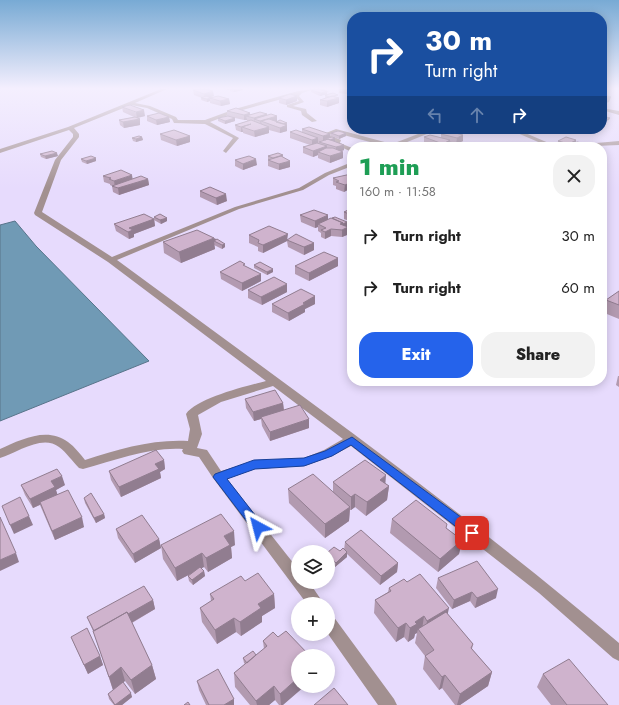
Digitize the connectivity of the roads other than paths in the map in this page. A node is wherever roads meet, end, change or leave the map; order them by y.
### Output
1 (85, 122) edge
2 (176, 122) edge
3 (206, 122) joint
4 (70, 128) junction
5 (347, 134) edge
6 (347, 134) edge
7 (423, 134) edge
8 (523, 134) edge
9 (377, 142) edge
10 (402, 142) edge
11 (543, 142) edge
12 (619, 143) edge
13 (607, 144) edge
14 (347, 148) edge
15 (226, 151) dead end
16 (0, 152) edge
17 (347, 166) edge
18 (111, 260) junction
19 (274, 382) junction
20 (352, 440) junction
21 (193, 445) junction
22 (0, 454) edge
23 (219, 477) junction
24 (291, 571) edge
25 (335, 631) edge
26 (619, 653) edge
27 (388, 705) edge

1 - 4 street
2 - 3 street
3 - 15 street
4 - 16 street
4 - 18 street
5 - 14 street
6 - 9 street
7 - 10 street
8 - 11 street
12 - 13 street
17 - 18 street
18 - 19 street
19 - 20 street
19 - 21 street
20 - 23 street
20 - 26 street
21 - 22 street
21 - 23 street
23 - 24 street
25 - 27 street

